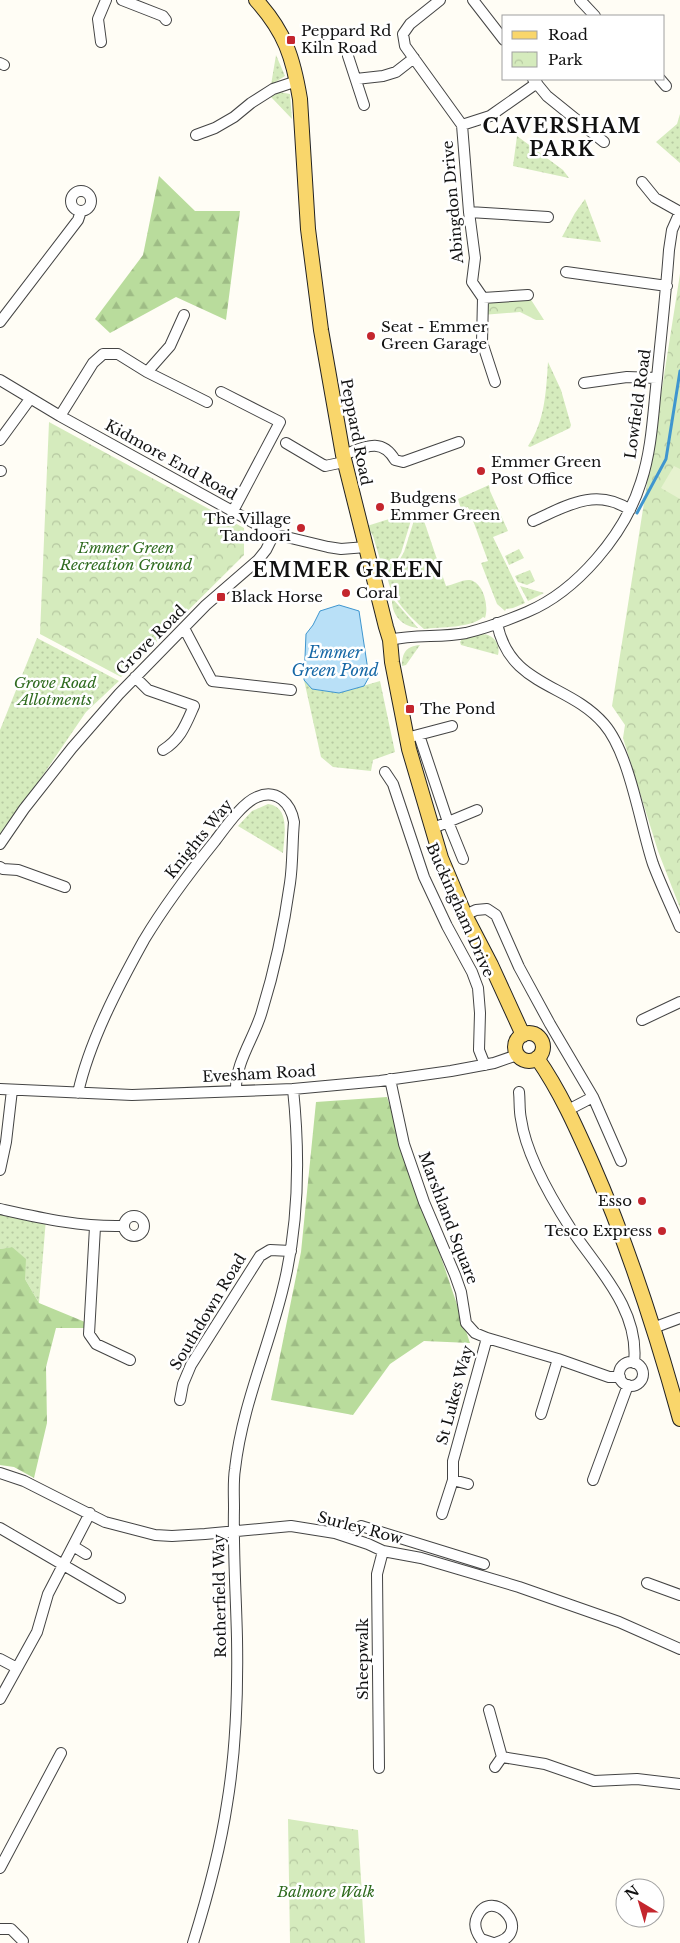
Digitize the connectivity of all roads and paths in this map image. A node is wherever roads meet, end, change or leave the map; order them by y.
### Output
1 (106, 0) edge
2 (122, 0) edge
3 (256, 0) edge
4 (440, 0) edge
5 (473, 0) edge
6 (580, 0) edge
7 (594, 15) edge
8 (166, 20) dead end
9 (502, 37) edge
10 (101, 42) dead end
11 (348, 56) dead end
12 (414, 58) junction
13 (356, 79) junction
14 (297, 80) junction
15 (535, 81) edge
16 (364, 105) dead end
17 (462, 126) junction
18 (196, 135) dead end
19 (604, 142) dead end
20 (642, 182) dead end
21 (81, 211) dead end
22 (469, 212) junction
23 (680, 212) edge
24 (548, 217) dead end
25 (566, 272) dead end
26 (667, 286) junction
27 (528, 295) dead end
28 (483, 298) junction
29 (184, 315) dead end
30 (0, 322) edge
31 (148, 372) junction
32 (657, 378) junction
33 (0, 380) edge
34 (495, 382) dead end
35 (592, 385) dead end
36 (220, 392) dead end
37 (30, 399) junction
38 (207, 402) dead end
39 (60, 416) junction
40 (0, 440) edge
41 (459, 442) dead end
42 (286, 443) dead end
43 (344, 459) junction
44 (630, 510) junction
45 (233, 511) junction
46 (533, 521) dead end
47 (274, 534) junction
48 (366, 547) junction
49 (498, 623) junction
50 (184, 628) junction
51 (390, 640) junction
52 (136, 677) junction
53 (291, 690) dead end
54 (452, 726) dead end
55 (412, 736) junction
56 (163, 750) dead end
57 (385, 772) dead end
58 (477, 810) dead end
59 (448, 822) junction
60 (431, 829) junction
61 (0, 844) edge
62 (463, 858) dead end
63 (0, 867) edge
64 (65, 887) dead end
65 (465, 915) junction
66 (680, 927) edge
67 (680, 1002) edge
68 (642, 1020) dead end
69 (524, 1034) junction
70 (517, 1055) junction
71 (538, 1058) junction
72 (485, 1065) junction
73 (390, 1079) junction
74 (0, 1089) edge
75 (293, 1089) junction
76 (12, 1090) junction
77 (236, 1091) junction
78 (519, 1092) dead end
79 (78, 1093) junction
80 (594, 1097) junction
81 (568, 1110) junction
82 (621, 1161) dead end
83 (0, 1170) edge
84 (0, 1208) edge
85 (122, 1226) dead end
86 (95, 1227) junction
87 (291, 1251) junction
88 (680, 1318) edge
89 (653, 1328) junction
90 (487, 1338) junction
91 (558, 1359) junction
92 (130, 1360) dead end
93 (634, 1363) junction
94 (620, 1377) junction
95 (628, 1385) junction
96 (180, 1400) dead end
97 (541, 1414) dead end
98 (680, 1418) edge
99 (0, 1473) edge
100 (453, 1480) junction
101 (593, 1480) dead end
102 (468, 1484) dead end
103 (90, 1514) junction
104 (442, 1514) dead end
105 (361, 1526) dead end
106 (0, 1528) edge
107 (233, 1532) junction
108 (394, 1536) junction
109 (73, 1546) junction
110 (387, 1552) junction
111 (86, 1554) dead end
112 (63, 1564) junction
113 (484, 1564) dead end
114 (647, 1583) dead end
115 (680, 1595) edge
116 (120, 1598) dead end
117 (680, 1649) edge
118 (0, 1659) edge
119 (17, 1668) junction
120 (0, 1700) edge
121 (489, 1710) dead end
122 (61, 1753) dead end
123 (502, 1757) junction
124 (495, 1767) dead end
125 (379, 1768) dead end
126 (680, 1784) edge
127 (0, 1868) edge
128 (0, 1929) edge
129 (511, 1940) edge
130 (23, 1941) dead end
131 (193, 1943) edge
132 (494, 1943) edge

1 - 10 street
2 - 8 street
3 - 14 main road, Peppard Road
4 - 12 street, Abingdon Drive
5 - 9 street
6 - 7 street
11 - 13 street
12 - 13 street
12 - 17 street, Abingdon Drive
13 - 16 street
14 - 18 street
14 - 43 main road, Peppard Road
15 - 17 street
15 - 19 street
17 - 22 street, Abingdon Drive
20 - 23 street
21 - 30 street
22 - 24 street
22 - 28 street, Abingdon Drive
23 - 26 street, Lowfield Road
25 - 26 street
26 - 32 street, Lowfield Road
27 - 28 street
28 - 34 street
29 - 31 street
31 - 38 street
31 - 39 street
32 - 35 street
32 - 44 street, Lowfield Road
33 - 37 street, Kidmore End Road
36 - 45 street
37 - 39 street, Kidmore End Road
37 - 40 street
39 - 45 street, Kidmore End Road
41 - 43 street
42 - 43 street
43 - 48 main road, Peppard Road
44 - 46 street
44 - 49 street, Lowfield Road
45 - 47 street, Kidmore End Road
47 - 48 street, Kidmore End Road
47 - 50 street, Grove Road
48 - 51 main road, Peppard Road
49 - 51 street
49 - 66 street
50 - 52 street, Grove Road
50 - 53 street
51 - 55 main road, Buckingham Drive
52 - 56 street
52 - 61 street, Grove Road
54 - 55 street
55 - 59 street
55 - 60 main road, Buckingham Drive
57 - 72 street, Buckingham Drive
58 - 59 street
59 - 60 street
59 - 62 street
60 - 65 main road, Buckingham Drive
63 - 64 street
65 - 69 main road, Buckingham Drive
65 - 80 street, Buckingham Drive
67 - 68 street
69 - 70 main road
69 - 71 main road
70 - 71 main road
70 - 72 street, Evesham Road
71 - 81 main road
72 - 73 street, Evesham Road
73 - 75 street, Evesham Road
73 - 90 street, Marshland Square
74 - 76 street, Evesham Road
75 - 77 street, Evesham Road
75 - 87 street
76 - 79 street, Evesham Road
76 - 83 street
77 - 79 street, Evesham Road
77 - 79 street, Knights Way
78 - 93 street
80 - 81 street
80 - 82 street, Buckingham Drive
81 - 89 main road
84 - 86 street
85 - 86 street
86 - 92 street
87 - 96 street, Southdown Road
87 - 107 street, Rotherfield Way
88 - 89 street
89 - 98 main road
90 - 91 street, Marshland Square
90 - 100 street, St Lukes Way
91 - 94 street, Marshland Square
91 - 97 street
93 - 94 street
93 - 95 street
94 - 95 street
95 - 101 street
99 - 103 street, Surley Row
100 - 102 street
100 - 104 street, St Lukes Way
103 - 107 street, Surley Row
103 - 109 street
105 - 108 street
106 - 112 street
107 - 110 street, Surley Row
107 - 131 street, Rotherfield Way
108 - 110 street, Sheepwalk
108 - 113 street
109 - 111 street
109 - 112 street
110 - 117 street, Surley Row
110 - 125 street, Sheepwalk
112 - 116 street
112 - 119 street
114 - 115 street
118 - 119 street
119 - 120 street
121 - 123 street
122 - 127 street
123 - 124 street
123 - 126 street
128 - 130 street
129 - 132 street
129 - 132 street

